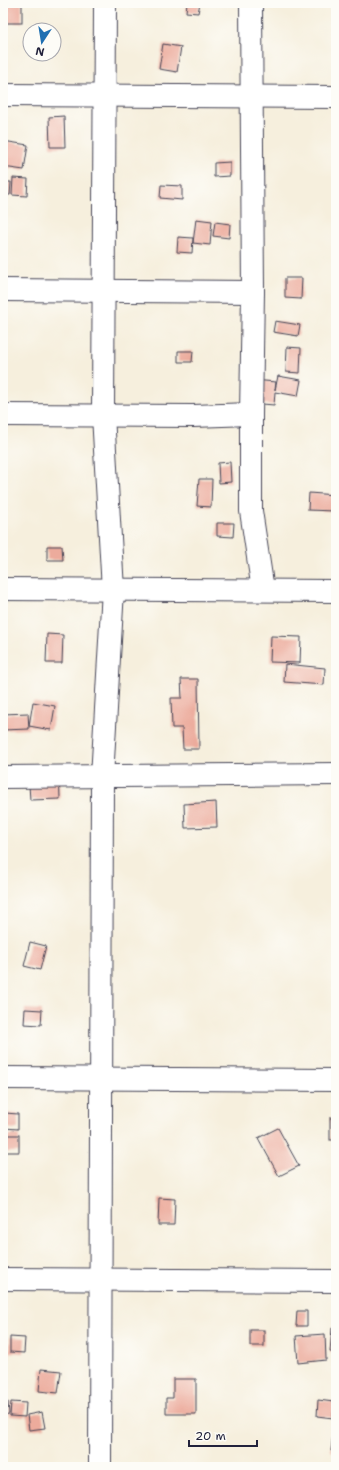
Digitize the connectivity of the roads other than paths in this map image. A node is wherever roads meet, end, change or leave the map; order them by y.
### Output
1 (105, 3) edge
2 (251, 3) edge
3 (3, 95) edge
4 (104, 96) junction
5 (336, 96) edge
6 (252, 97) junction
7 (3, 290) edge
8 (104, 291) junction
9 (253, 292) junction
10 (251, 414) junction
11 (3, 415) edge
12 (103, 415) junction
13 (3, 589) edge
14 (113, 590) junction
15 (263, 590) junction
16 (336, 590) edge
17 (336, 774) edge
18 (3, 777) edge
19 (102, 777) junction
20 (3, 1078) edge
21 (101, 1078) junction
22 (336, 1080) edge
23 (3, 1279) edge
24 (100, 1280) junction
25 (336, 1281) edge
26 (100, 1467) edge

1 - 4 street
2 - 6 street
3 - 4 street
4 - 6 street
4 - 8 street
5 - 6 street
6 - 9 street
7 - 8 street
8 - 9 street
8 - 12 street
9 - 10 street
10 - 12 street
10 - 15 street
11 - 12 street
12 - 14 street
13 - 14 street
14 - 15 street
14 - 19 street
15 - 16 street
17 - 19 street
18 - 19 street
19 - 21 street
20 - 21 street
21 - 22 street
21 - 24 street
23 - 24 street
24 - 25 street
24 - 26 street

